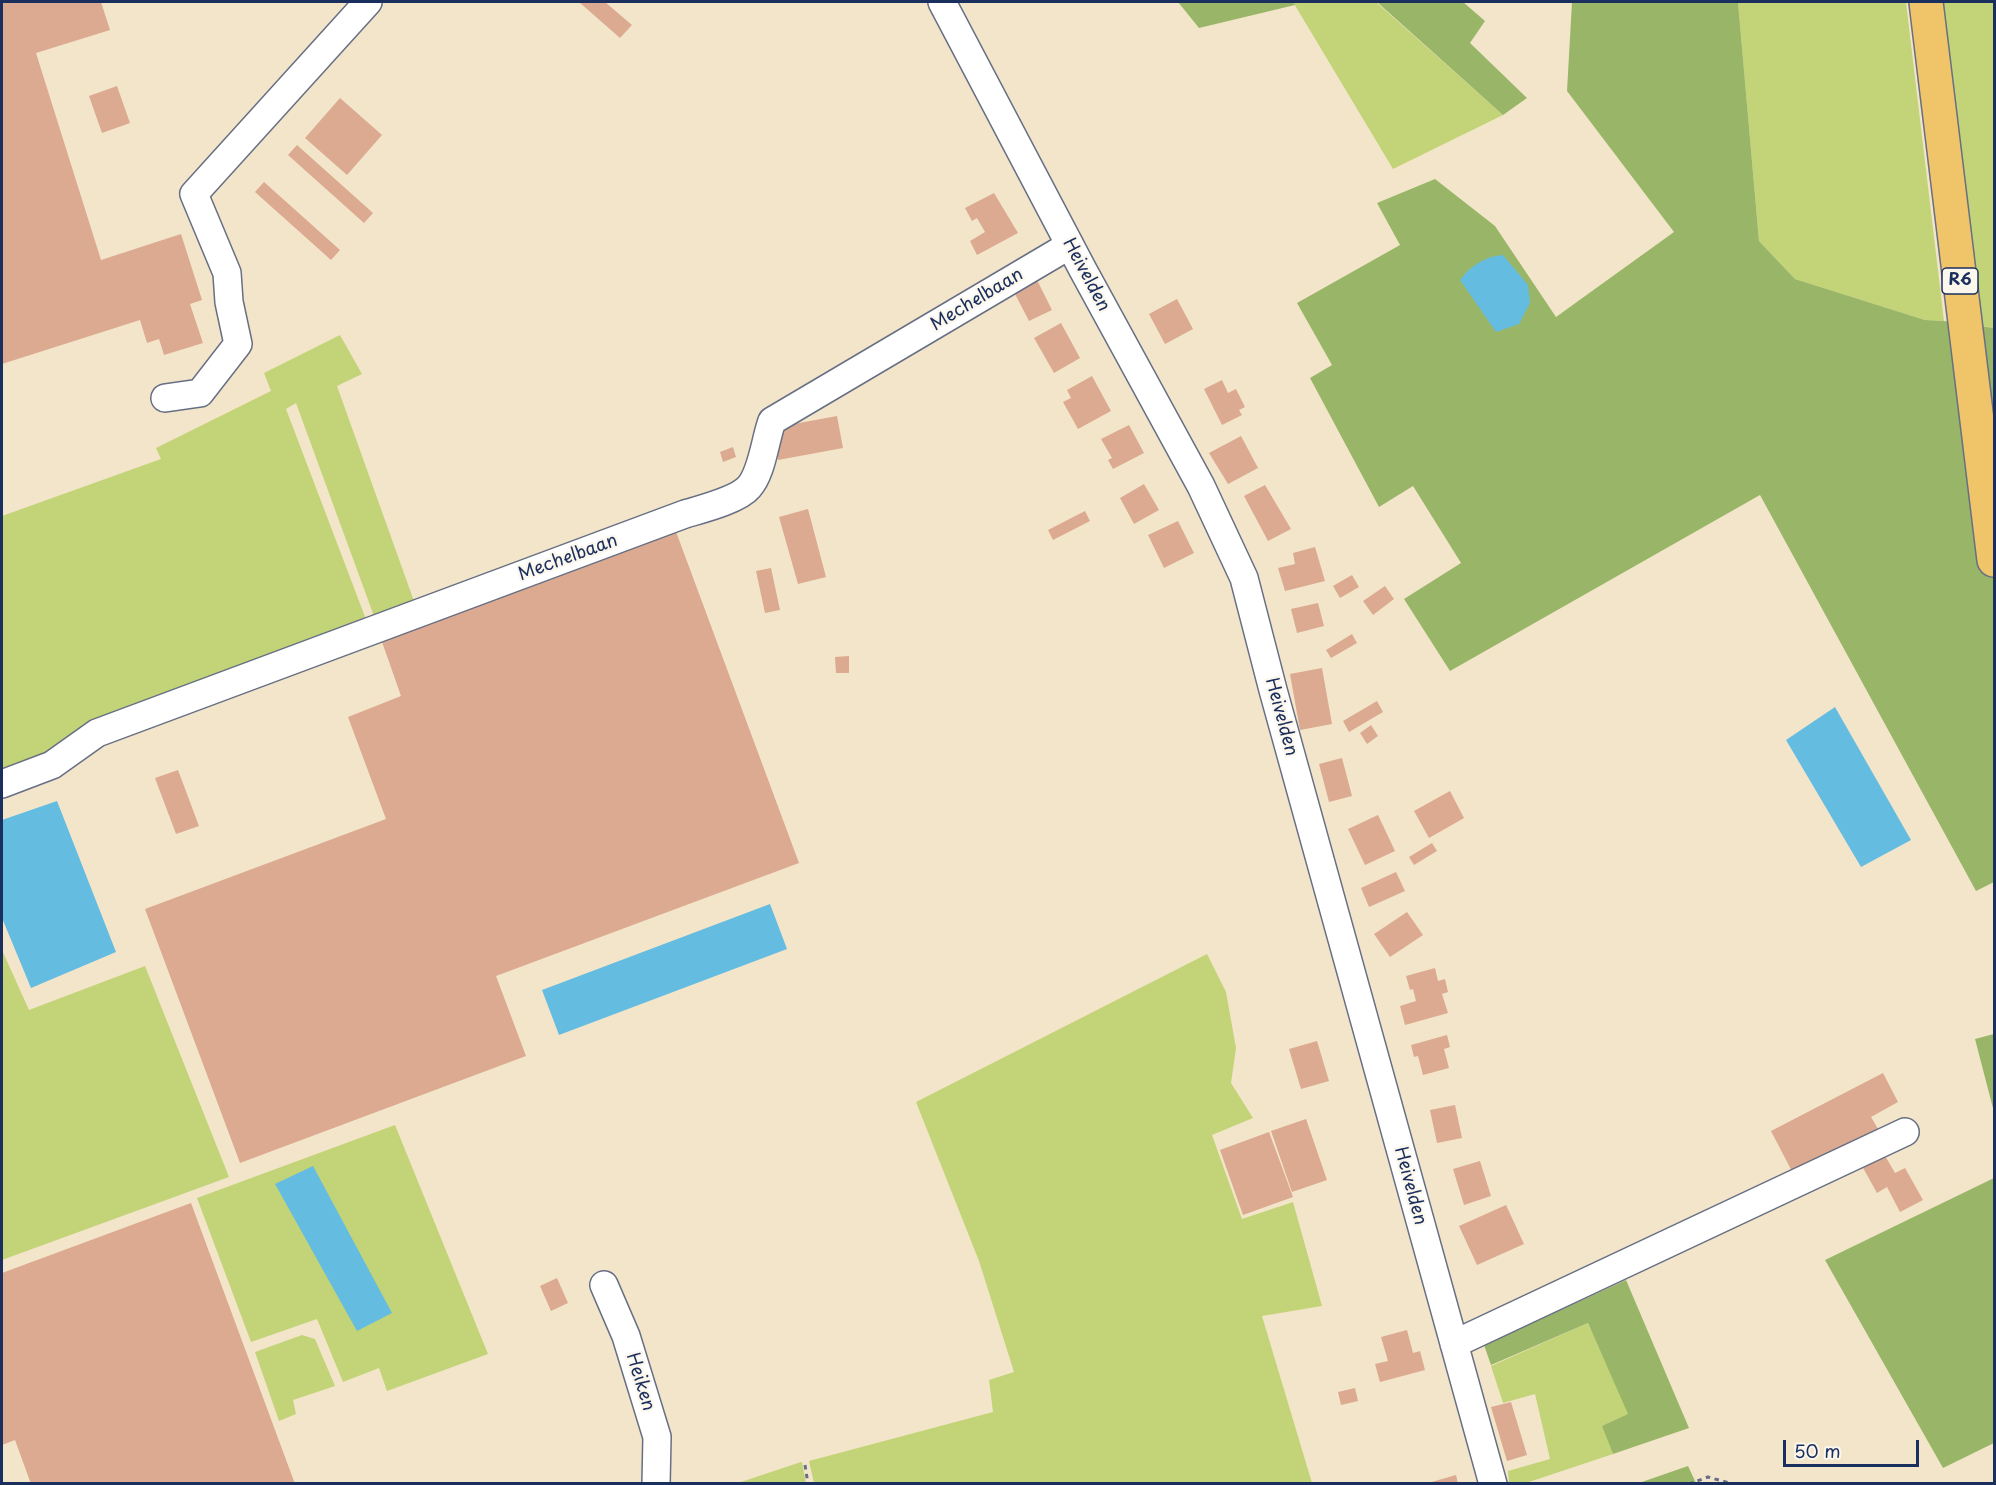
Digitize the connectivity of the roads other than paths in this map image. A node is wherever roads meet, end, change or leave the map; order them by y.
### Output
1 (368, 2) edge
2 (942, 2) edge
3 (1926, 2) edge
4 (1070, 245) junction
5 (165, 398) dead end
6 (1995, 560) edge
7 (2, 784) edge
8 (1905, 1132) dead end
9 (604, 1285) dead end
10 (1454, 1344) junction
11 (656, 1484) edge
12 (1493, 1484) edge

1 - 5 street
2 - 4 street, Heivelden
3 - 6 main road, R6
4 - 7 street, Mechelbaan
4 - 10 street, Heivelden
8 - 10 street
9 - 11 street, Heiken
10 - 12 street, Heivelden

